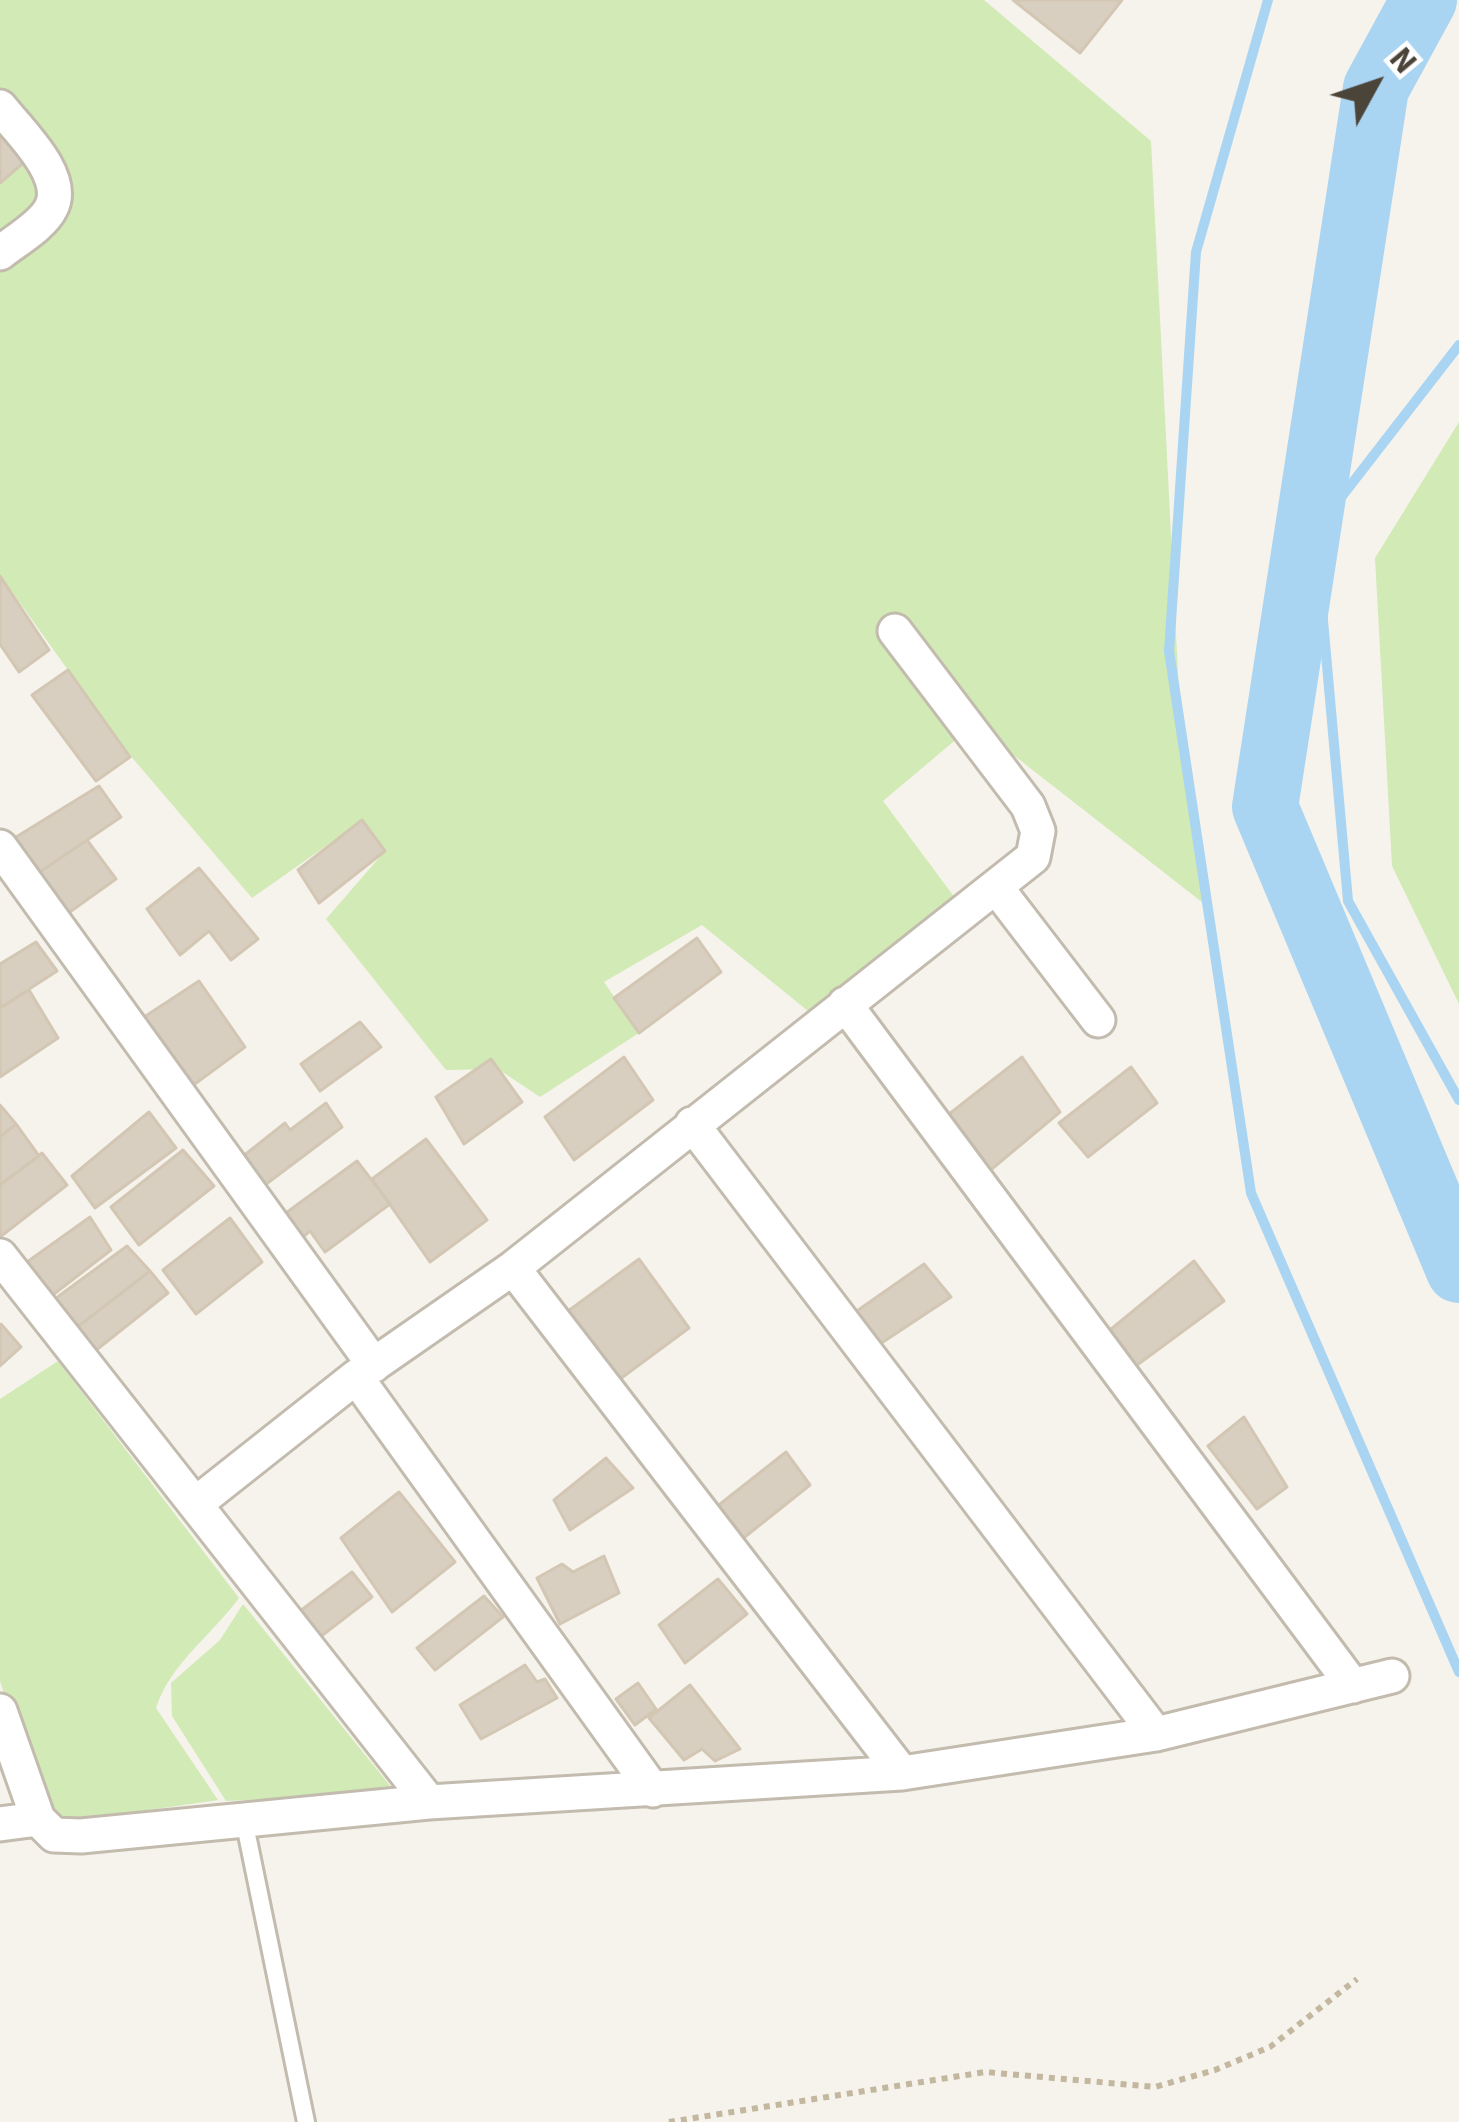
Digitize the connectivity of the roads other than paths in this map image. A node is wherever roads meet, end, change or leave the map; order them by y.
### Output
1 (0, 107) edge
2 (0, 253) edge
3 (896, 631) dead end
4 (6, 866) edge
5 (996, 887) junction
6 (844, 1004) junction
7 (1098, 1020) dead end
8 (692, 1124) junction
9 (0, 1256) edge
10 (513, 1268) junction
11 (365, 1371) junction
12 (198, 1502) junction
13 (1392, 1676) dead end
14 (1353, 1686) junction
15 (0, 1712) edge
16 (1156, 1734) junction
17 (902, 1773) junction
18 (653, 1790) junction
19 (429, 1802) junction
20 (38, 1819) junction
21 (244, 1820) junction
22 (0, 1824) edge
23 (306, 2122) edge

1 - 2 street
3 - 5 street
4 - 11 street
5 - 6 street
5 - 7 street
6 - 8 street
6 - 14 street
8 - 10 street
8 - 16 street
9 - 12 street
10 - 11 street
10 - 17 street
11 - 12 street
11 - 18 street
12 - 19 street
13 - 14 street
14 - 16 street
15 - 20 street
16 - 17 street
17 - 18 street
18 - 19 street
19 - 21 street
20 - 21 street
20 - 22 street
21 - 23 lane

